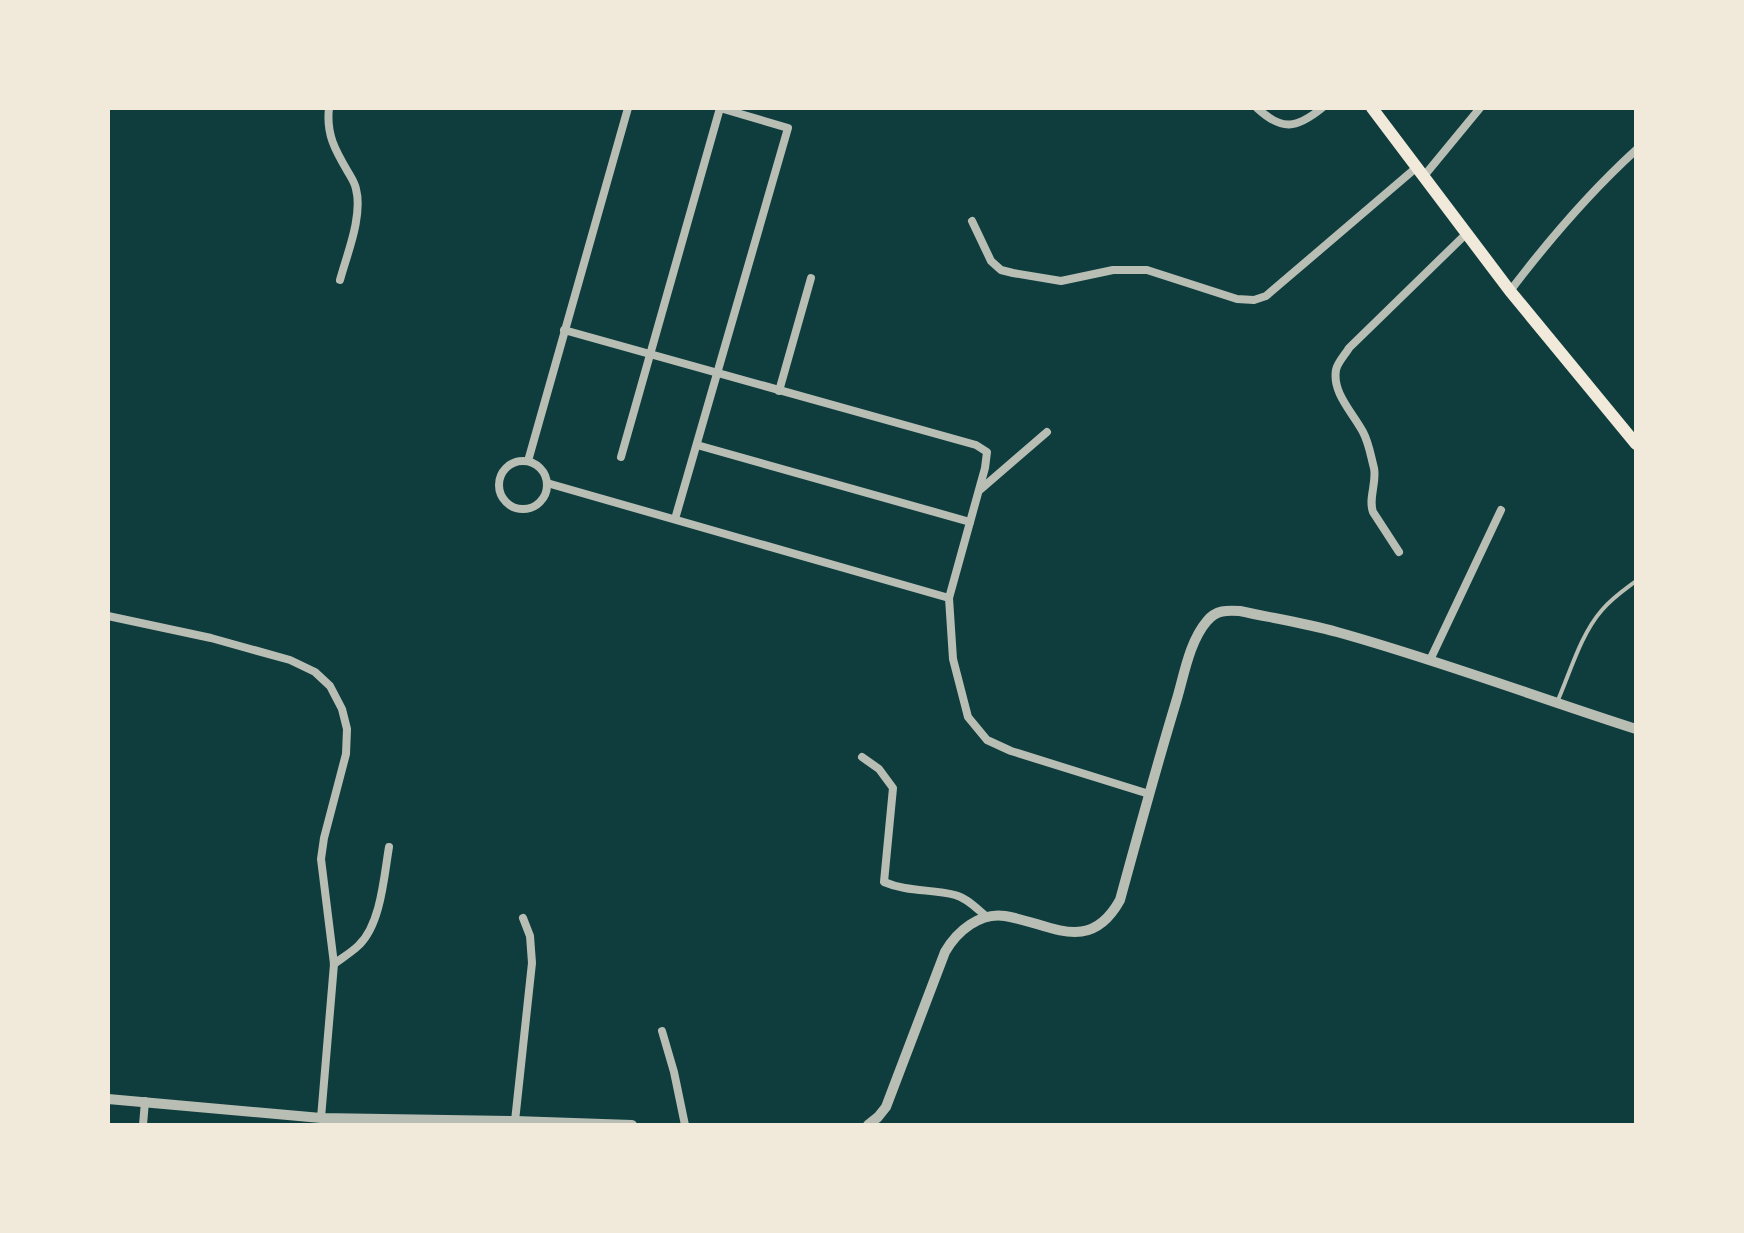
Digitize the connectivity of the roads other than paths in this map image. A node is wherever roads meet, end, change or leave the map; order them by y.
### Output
1 (329, 108) edge
2 (628, 108) edge
3 (720, 108) edge
4 (1257, 108) edge
5 (1322, 108) edge
6 (1372, 108) edge
7 (1480, 108) edge
8 (1636, 150) edge
9 (1420, 171) junction
10 (972, 221) dead end
11 (1467, 233) junction
12 (811, 278) dead end
13 (340, 280) dead end
14 (1510, 291) junction
15 (564, 330) junction
16 (650, 354) junction
17 (718, 373) junction
18 (779, 391) junction
19 (1047, 432) dead end
20 (1636, 444) edge
21 (697, 445) junction
22 (621, 457) dead end
23 (528, 461) junction
24 (547, 483) junction
25 (979, 490) junction
26 (1501, 510) dead end
27 (675, 519) junction
28 (970, 522) junction
29 (1399, 552) dead end
30 (1636, 581) edge
31 (949, 598) junction
32 (108, 616) edge
33 (1430, 660) junction
34 (1556, 704) junction
35 (1636, 729) edge
36 (862, 757) dead end
37 (1149, 794) junction
38 (389, 847) dead end
39 (987, 917) junction
40 (523, 918) dead end
41 (334, 964) junction
42 (662, 1031) dead end
43 (108, 1099) edge
44 (145, 1101) junction
45 (321, 1118) junction
46 (515, 1121) junction
47 (143, 1125) edge
48 (632, 1125) edge
49 (685, 1125) edge
50 (868, 1125) edge

1 - 13 street
2 - 15 street
3 - 16 street
3 - 17 street
4 - 5 street
6 - 9 main road
7 - 9 street
8 - 14 street
9 - 10 street
9 - 11 main road
11 - 14 main road
11 - 29 street
12 - 18 street
14 - 20 main road
15 - 16 street
15 - 23 street
16 - 17 street
16 - 22 street
17 - 18 street
17 - 21 street
18 - 25 street
19 - 25 street
21 - 27 street
21 - 28 street
23 - 24 street
23 - 24 street
24 - 27 street
25 - 28 street
26 - 33 street
27 - 31 street
28 - 31 street
30 - 34 lane
31 - 37 street
32 - 41 street
33 - 34 street
33 - 37 street
34 - 35 street
36 - 39 street
37 - 39 street
38 - 41 street
39 - 50 street
40 - 46 street
41 - 45 street
42 - 49 street
43 - 44 street
44 - 45 street
44 - 47 street
45 - 46 street
46 - 48 street

